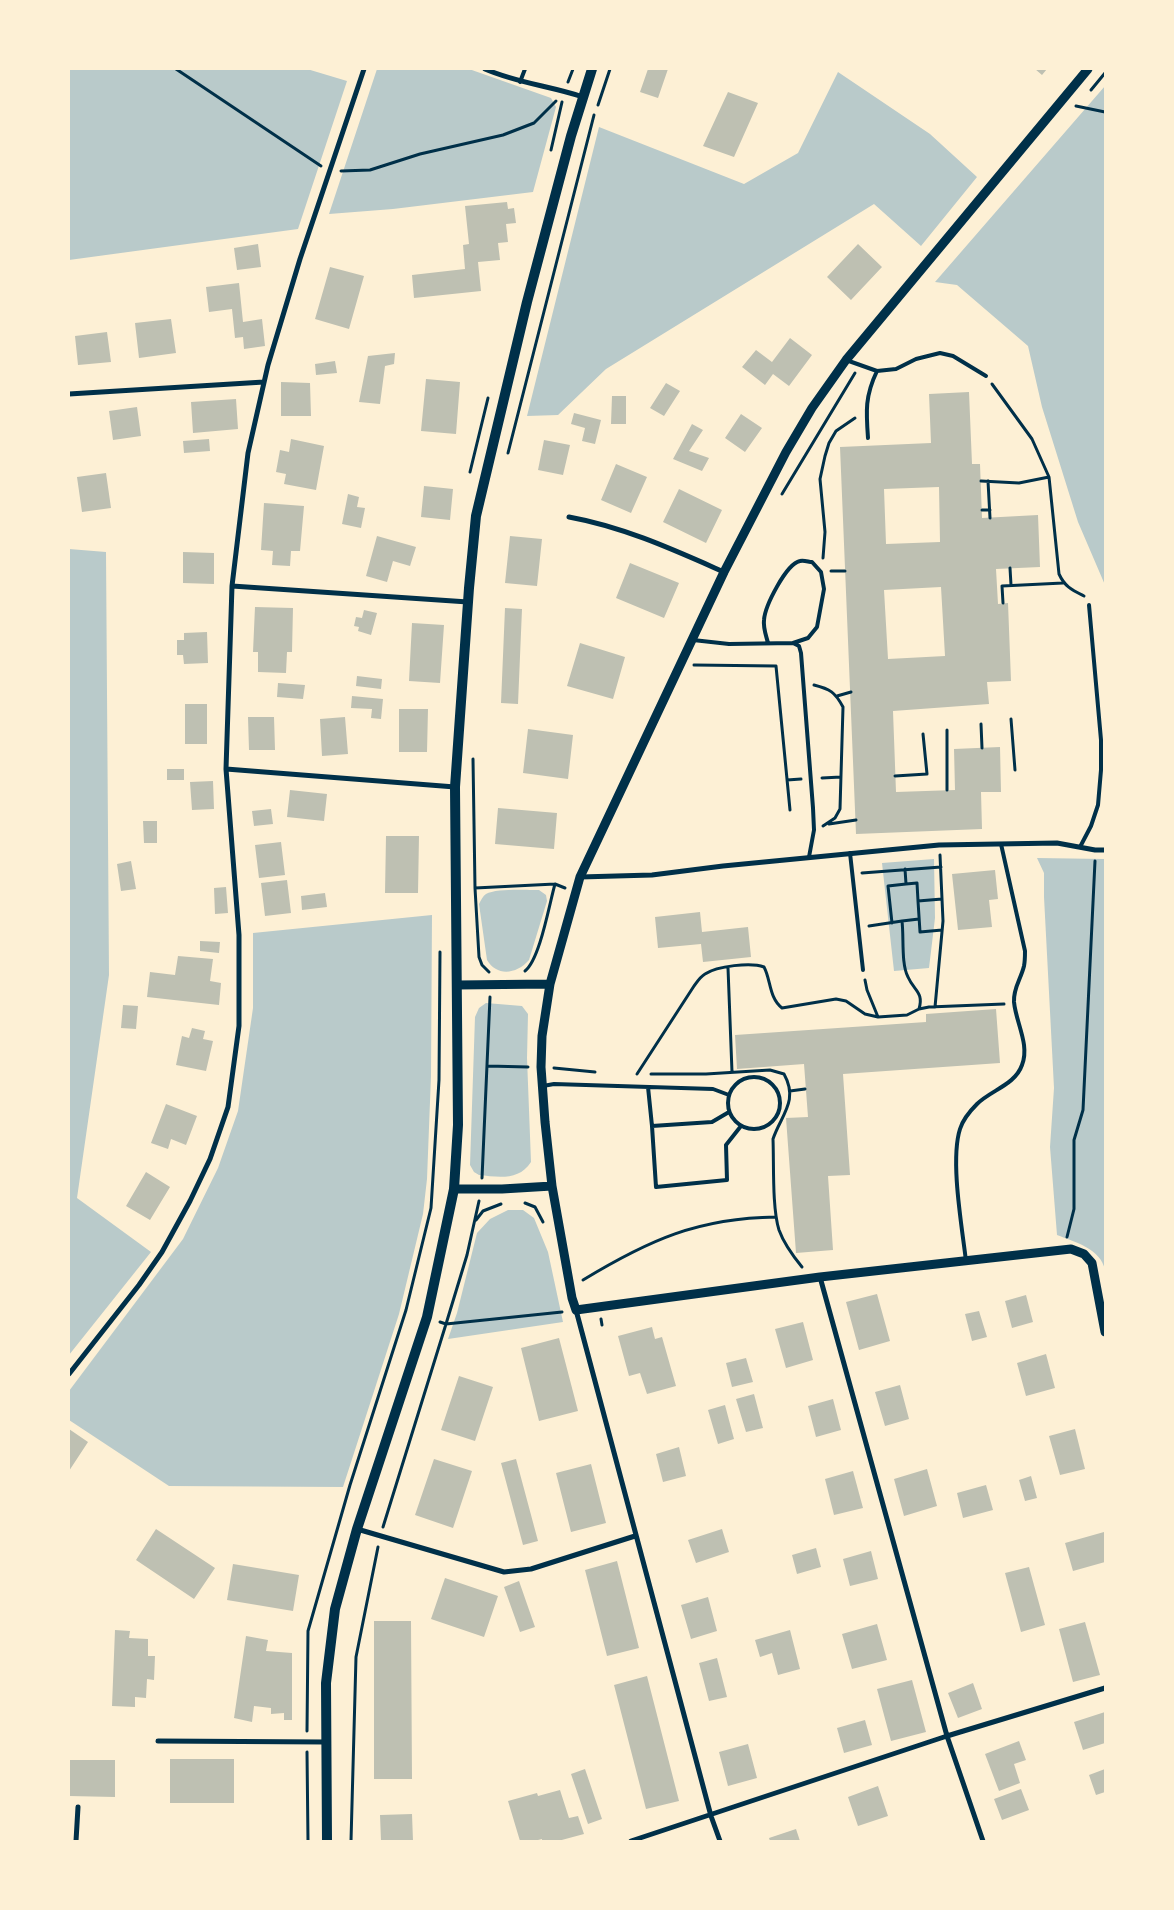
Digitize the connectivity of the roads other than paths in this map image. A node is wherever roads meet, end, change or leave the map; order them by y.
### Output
1 (364, 69) edge
2 (485, 69) edge
3 (525, 69) edge
4 (592, 69) edge
5 (1088, 69) edge
6 (520, 82) junction
7 (583, 98) junction
8 (846, 360) junction
9 (877, 371) junction
10 (986, 376) road end
11 (264, 382) junction
12 (69, 394) edge
13 (868, 438) dead end
14 (569, 517) dead end
15 (724, 572) junction
16 (232, 586) junction
17 (468, 602) junction
18 (1089, 605) road end
19 (693, 640) junction
20 (793, 642) junction
21 (768, 643) junction
22 (226, 769) junction
23 (455, 787) junction
24 (1001, 844) junction
25 (1080, 847) junction
26 (1105, 850) edge
27 (850, 853) junction
28 (808, 858) junction
29 (580, 877) junction
30 (863, 970) road end
31 (550, 984) junction
32 (457, 985) junction
33 (543, 1086) junction
34 (648, 1087) junction
35 (729, 1095) junction
36 (729, 1112) junction
37 (652, 1126) junction
38 (741, 1126) junction
39 (552, 1186) junction
40 (454, 1189) junction
41 (966, 1261) junction
42 (820, 1277) junction
43 (576, 1310) junction
44 (1105, 1332) edge
45 (69, 1374) edge
46 (357, 1529) junction
47 (635, 1536) junction
48 (1105, 1688) edge
49 (947, 1736) junction
50 (158, 1741) dead end
51 (325, 1742) junction
52 (78, 1807) dead end
53 (711, 1816) junction
54 (76, 1841) edge
55 (327, 1841) edge
56 (631, 1841) edge
57 (720, 1841) edge
58 (982, 1841) edge

1 - 11 street
2 - 6 street
3 - 6 lane
4 - 7 main road
5 - 8 street
6 - 7 street
7 - 17 main road
8 - 9 lane
8 - 15 street
9 - 10 lane
9 - 13 lane
11 - 12 street
11 - 16 street
14 - 15 street
15 - 19 street
16 - 17 street
16 - 22 street
17 - 23 main road
18 - 25 lane
19 - 21 lane
19 - 29 street
20 - 21 lane
20 - 21 lane
20 - 28 lane
22 - 23 street
22 - 45 street
23 - 32 main road
24 - 25 street
24 - 27 street
24 - 41 lane
25 - 26 street
27 - 28 street
27 - 30 lane
28 - 29 street
29 - 31 street
31 - 32 street
31 - 33 street
32 - 40 main road
33 - 34 lane
33 - 39 street
34 - 35 lane
34 - 37 lane
35 - 36 lane
35 - 38 lane
36 - 37 lane
36 - 38 lane
37 - 38 lane
39 - 40 street
39 - 43 street
40 - 46 main road
41 - 42 street
41 - 44 street
42 - 43 street
42 - 49 street
43 - 47 street
46 - 47 street
46 - 51 main road
47 - 53 street
48 - 49 street
49 - 53 street
49 - 58 street
50 - 51 street
51 - 55 main road
52 - 54 street
53 - 56 street
53 - 57 street

